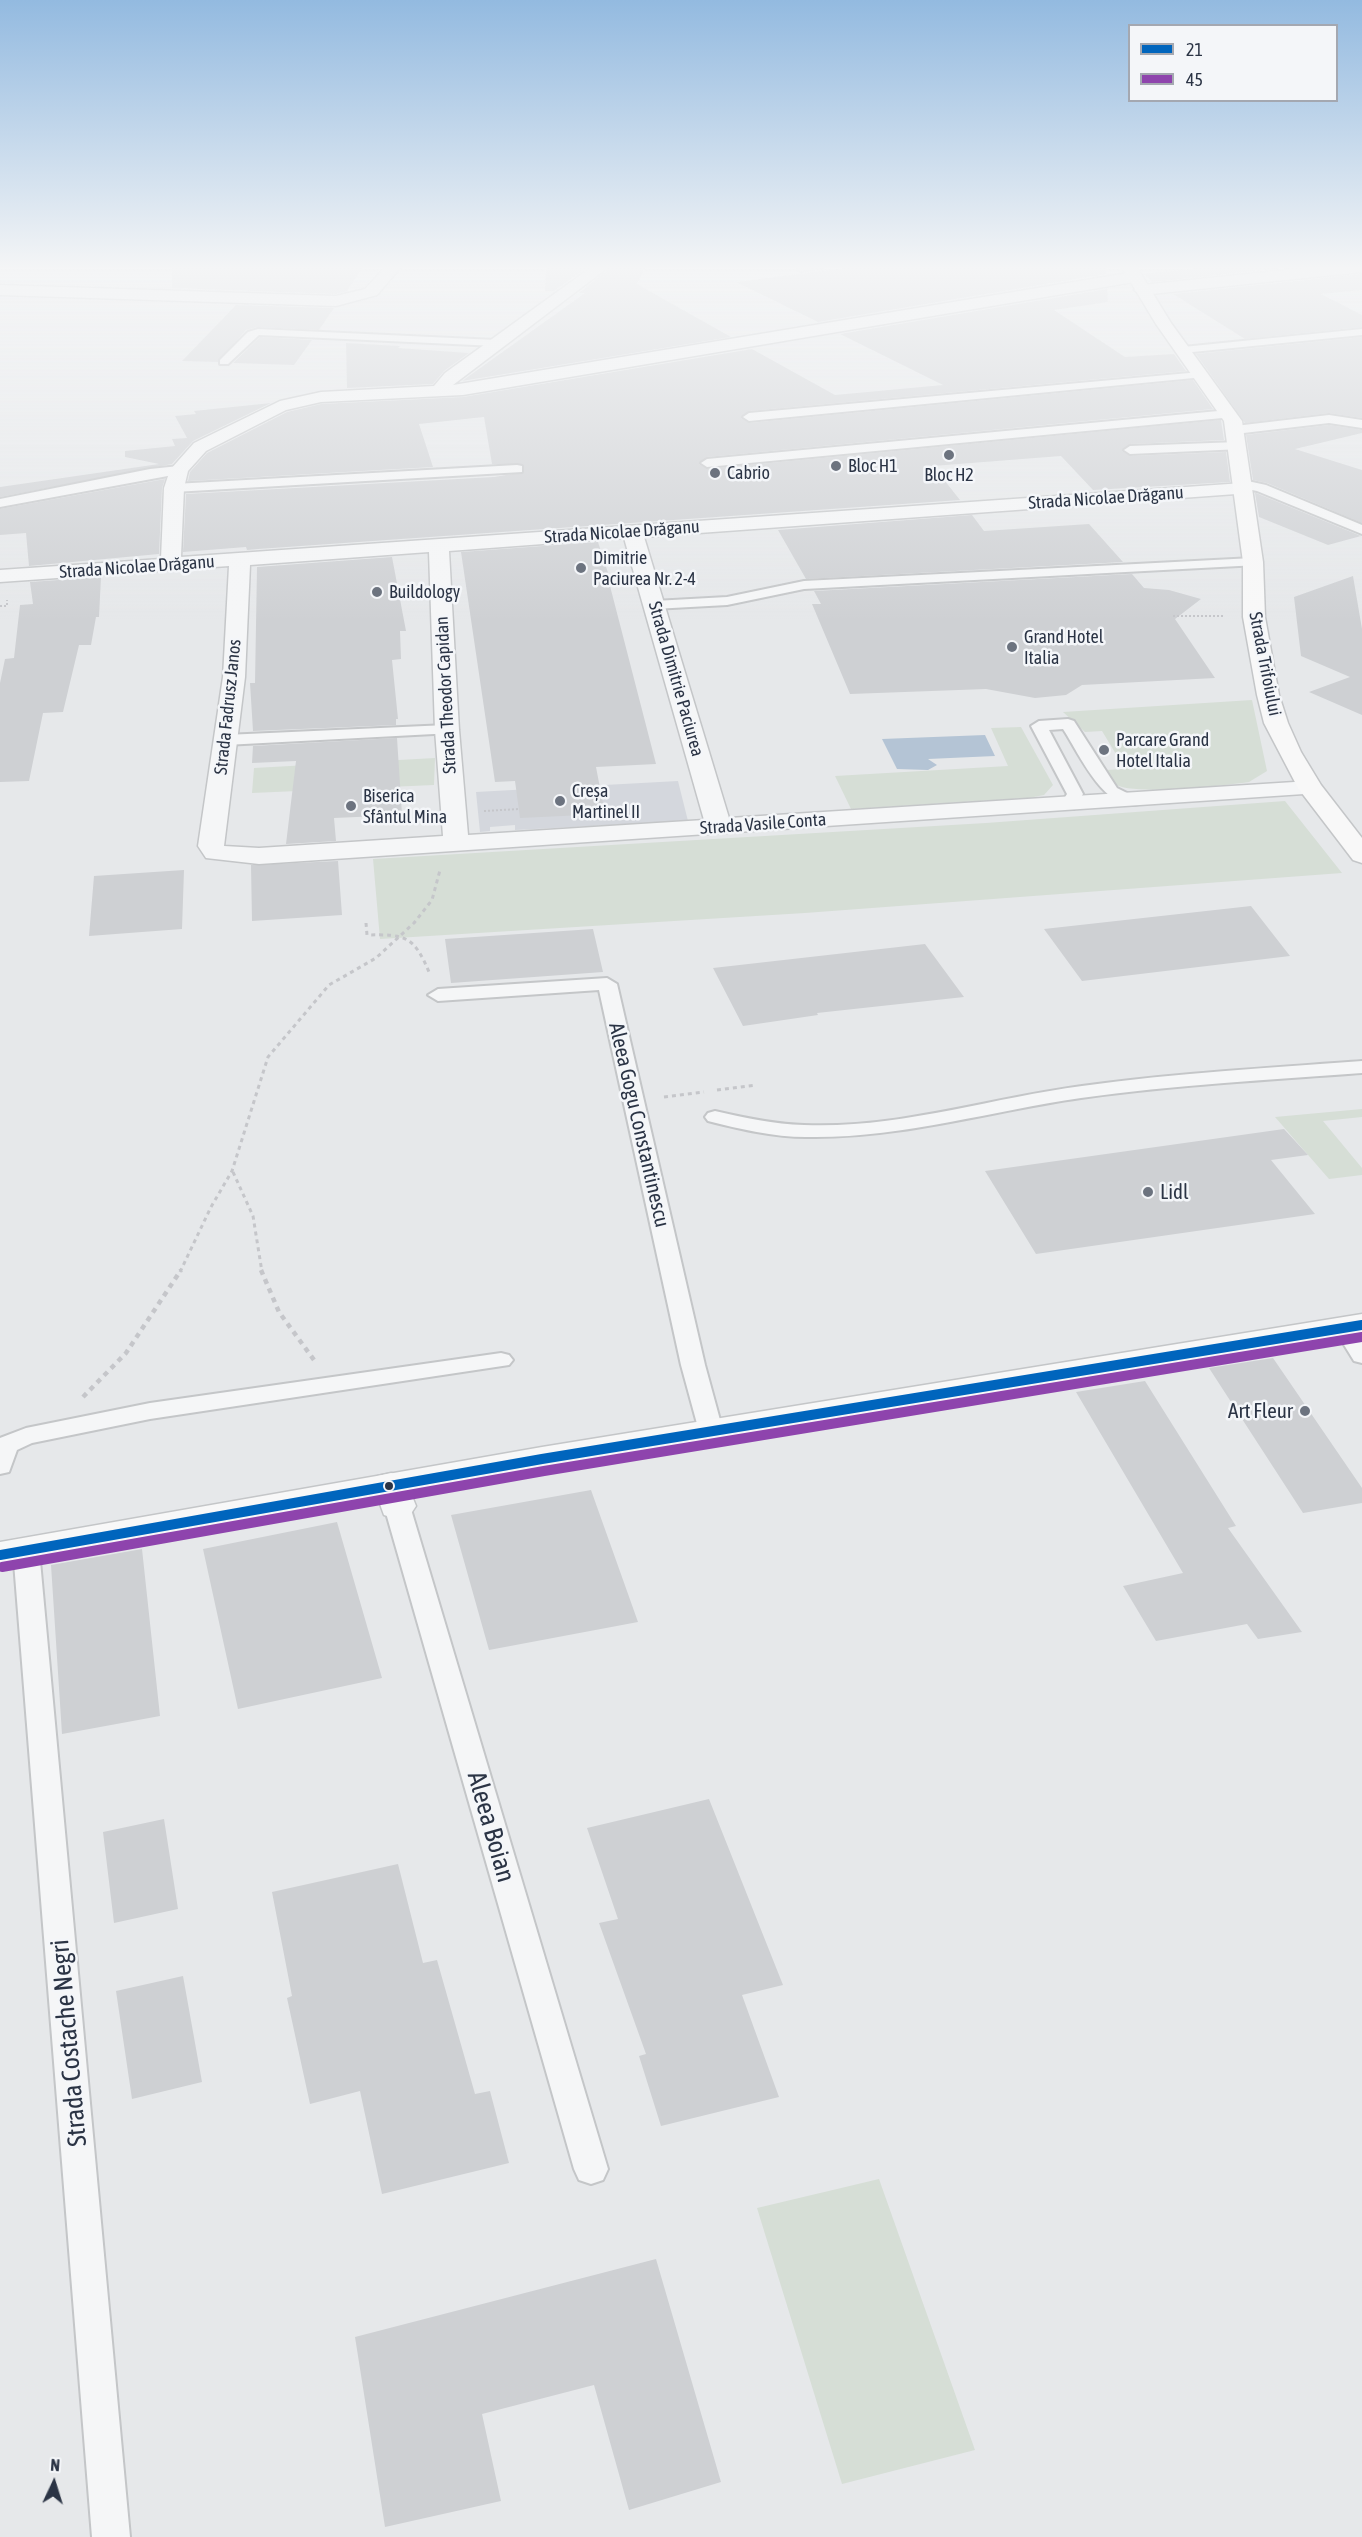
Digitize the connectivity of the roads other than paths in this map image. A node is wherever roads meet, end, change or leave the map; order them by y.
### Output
1 (445, 384) edge
2 (484, 384) edge
3 (1104, 384) edge
4 (1201, 384) edge
5 (438, 392) junction
6 (749, 417) dead end
7 (1362, 424) edge
8 (1234, 430) junction
9 (1130, 450) dead end
10 (707, 463) dead end
11 (517, 469) dead end
12 (177, 479) junction
13 (1243, 487) junction
14 (0, 503) edge
15 (1362, 530) edge
16 (632, 531) junction
17 (439, 545) junction
18 (240, 560) junction
19 (1253, 562) junction
20 (171, 565) junction
21 (0, 576) edge
22 (654, 605) junction
23 (447, 730) junction
24 (225, 740) junction
25 (1311, 788) junction
26 (1133, 800) junction
27 (1068, 805) junction
28 (719, 827) junction
29 (456, 843) junction
30 (215, 853) joint
31 (1362, 855) edge
32 (438, 995) road end
33 (1362, 1067) edge
34 (715, 1117) dead end
35 (1354, 1326) edge
36 (1362, 1356) edge
37 (501, 1360) dead end
38 (711, 1431) junction
39 (0, 1466) edge
40 (394, 1496) junction
41 (13, 1552) edge
42 (591, 2169) dead end
43 (111, 2537) edge

1 - 5 street
2 - 5 street
3 - 6 lane
4 - 8 street, Strada Trifoiului
5 - 12 street
7 - 8 lane
8 - 9 lane
8 - 10 lane
8 - 13 street, Strada Trifoiului
11 - 12 lane
12 - 14 lane
12 - 20 street
13 - 15 lane
13 - 16 street, Strada Nicolae Drăganu
13 - 19 street, Strada Trifoiului
16 - 17 street, Strada Nicolae Drăganu
16 - 22 street, Strada Dimitrie Paciurea
17 - 18 street, Strada Nicolae Drăganu
17 - 23 street, Strada Theodor Capidan
18 - 20 street, Strada Nicolae Drăganu
18 - 24 street, Strada Fadrusz Janos
19 - 22 lane
19 - 25 street, Strada Trifoiului
20 - 21 street, Strada Nicolae Drăganu
22 - 28 street, Strada Dimitrie Paciurea
23 - 24 lane
23 - 29 street, Strada Theodor Capidan
24 - 30 street, Strada Fadrusz Janos
25 - 26 street, Strada Vasile Conta
25 - 31 street, Strada Trifoiului
26 - 27 street, Strada Vasile Conta
26 - 27 lane
27 - 28 street, Strada Vasile Conta
28 - 29 street, Strada Vasile Conta
29 - 30 street, Strada Vasile Conta
32 - 38 lane, Aleea Gogu Constantinescu
33 - 34 lane
35 - 36 lane
35 - 38 street
37 - 39 lane
38 - 40 street
40 - 41 street
40 - 42 lane, Aleea Boian
41 - 43 lane, Strada Costache Negri

